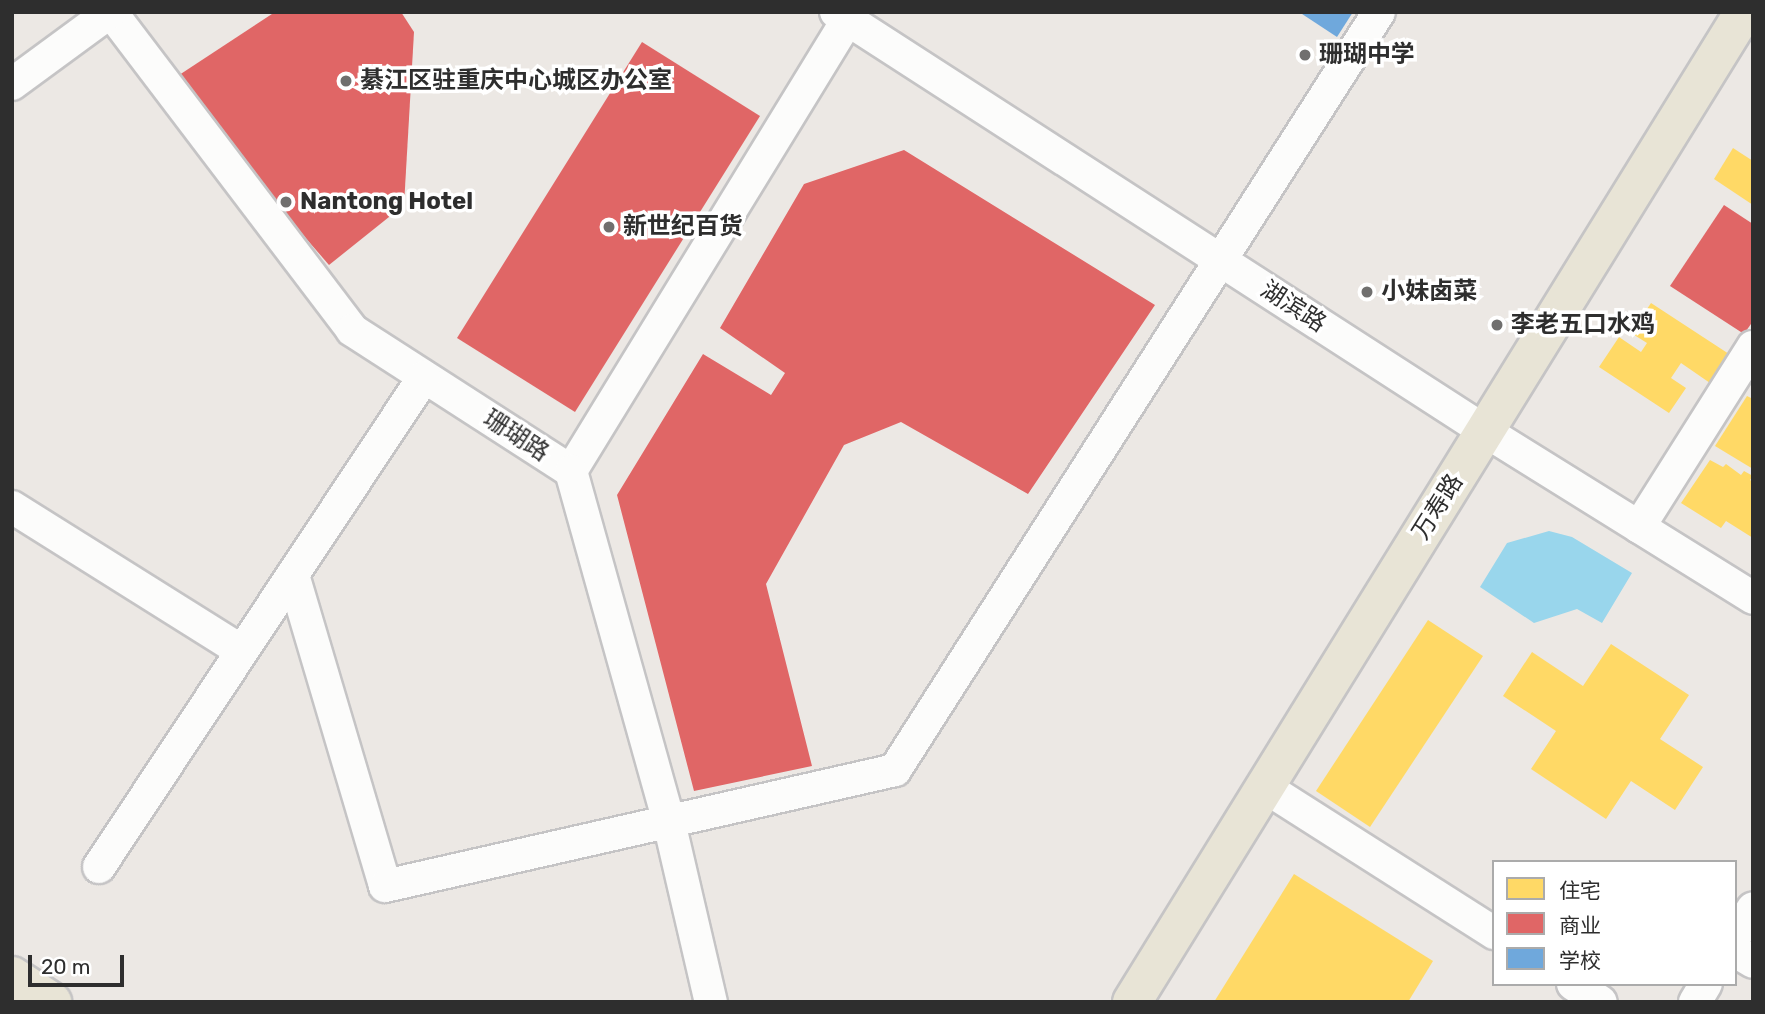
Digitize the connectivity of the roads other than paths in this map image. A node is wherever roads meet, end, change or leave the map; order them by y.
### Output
1 (111, 12) edge
2 (1379, 12) edge
3 (1744, 12) edge
4 (842, 16) edge
5 (12, 84) edge
6 (1220, 260) junction
7 (1753, 347) edge
8 (424, 377) junction
9 (1744, 381) edge
10 (1485, 431) junction
11 (571, 471) junction
12 (12, 507) edge
13 (1639, 527) junction
14 (293, 575) junction
15 (1753, 598) edge
16 (242, 651) junction
17 (1265, 787) junction
18 (669, 822) junction
19 (99, 867) dead end
20 (1753, 908) edge
21 (1492, 932) edge
22 (1737, 933) edge
23 (1737, 952) edge
24 (1753, 962) edge
25 (12, 976) edge
26 (1576, 986) edge
27 (1705, 986) edge
28 (52, 1002) edge
29 (711, 1002) edge
30 (1132, 1002) edge
31 (1601, 1002) edge
32 (1695, 1002) edge

1 - 5 street
1 - 8 street, 珊瑚路
2 - 6 street
3 - 10 main road, 万寿路
4 - 6 street, 湖滨路
4 - 11 street, 珊瑚路
6 - 10 street, 湖滨路
6 - 18 street
7 - 9 street
8 - 11 street, 珊瑚路
8 - 14 street
9 - 13 street
10 - 13 street, 湖滨路
10 - 17 main road, 万寿路
11 - 18 street
12 - 16 street
13 - 15 street, 湖滨路
14 - 16 street
14 - 18 street
16 - 19 street
17 - 21 street
17 - 30 main road, 万寿路
18 - 29 street
20 - 22 street
23 - 24 street
25 - 28 main road
26 - 31 street
27 - 32 street

